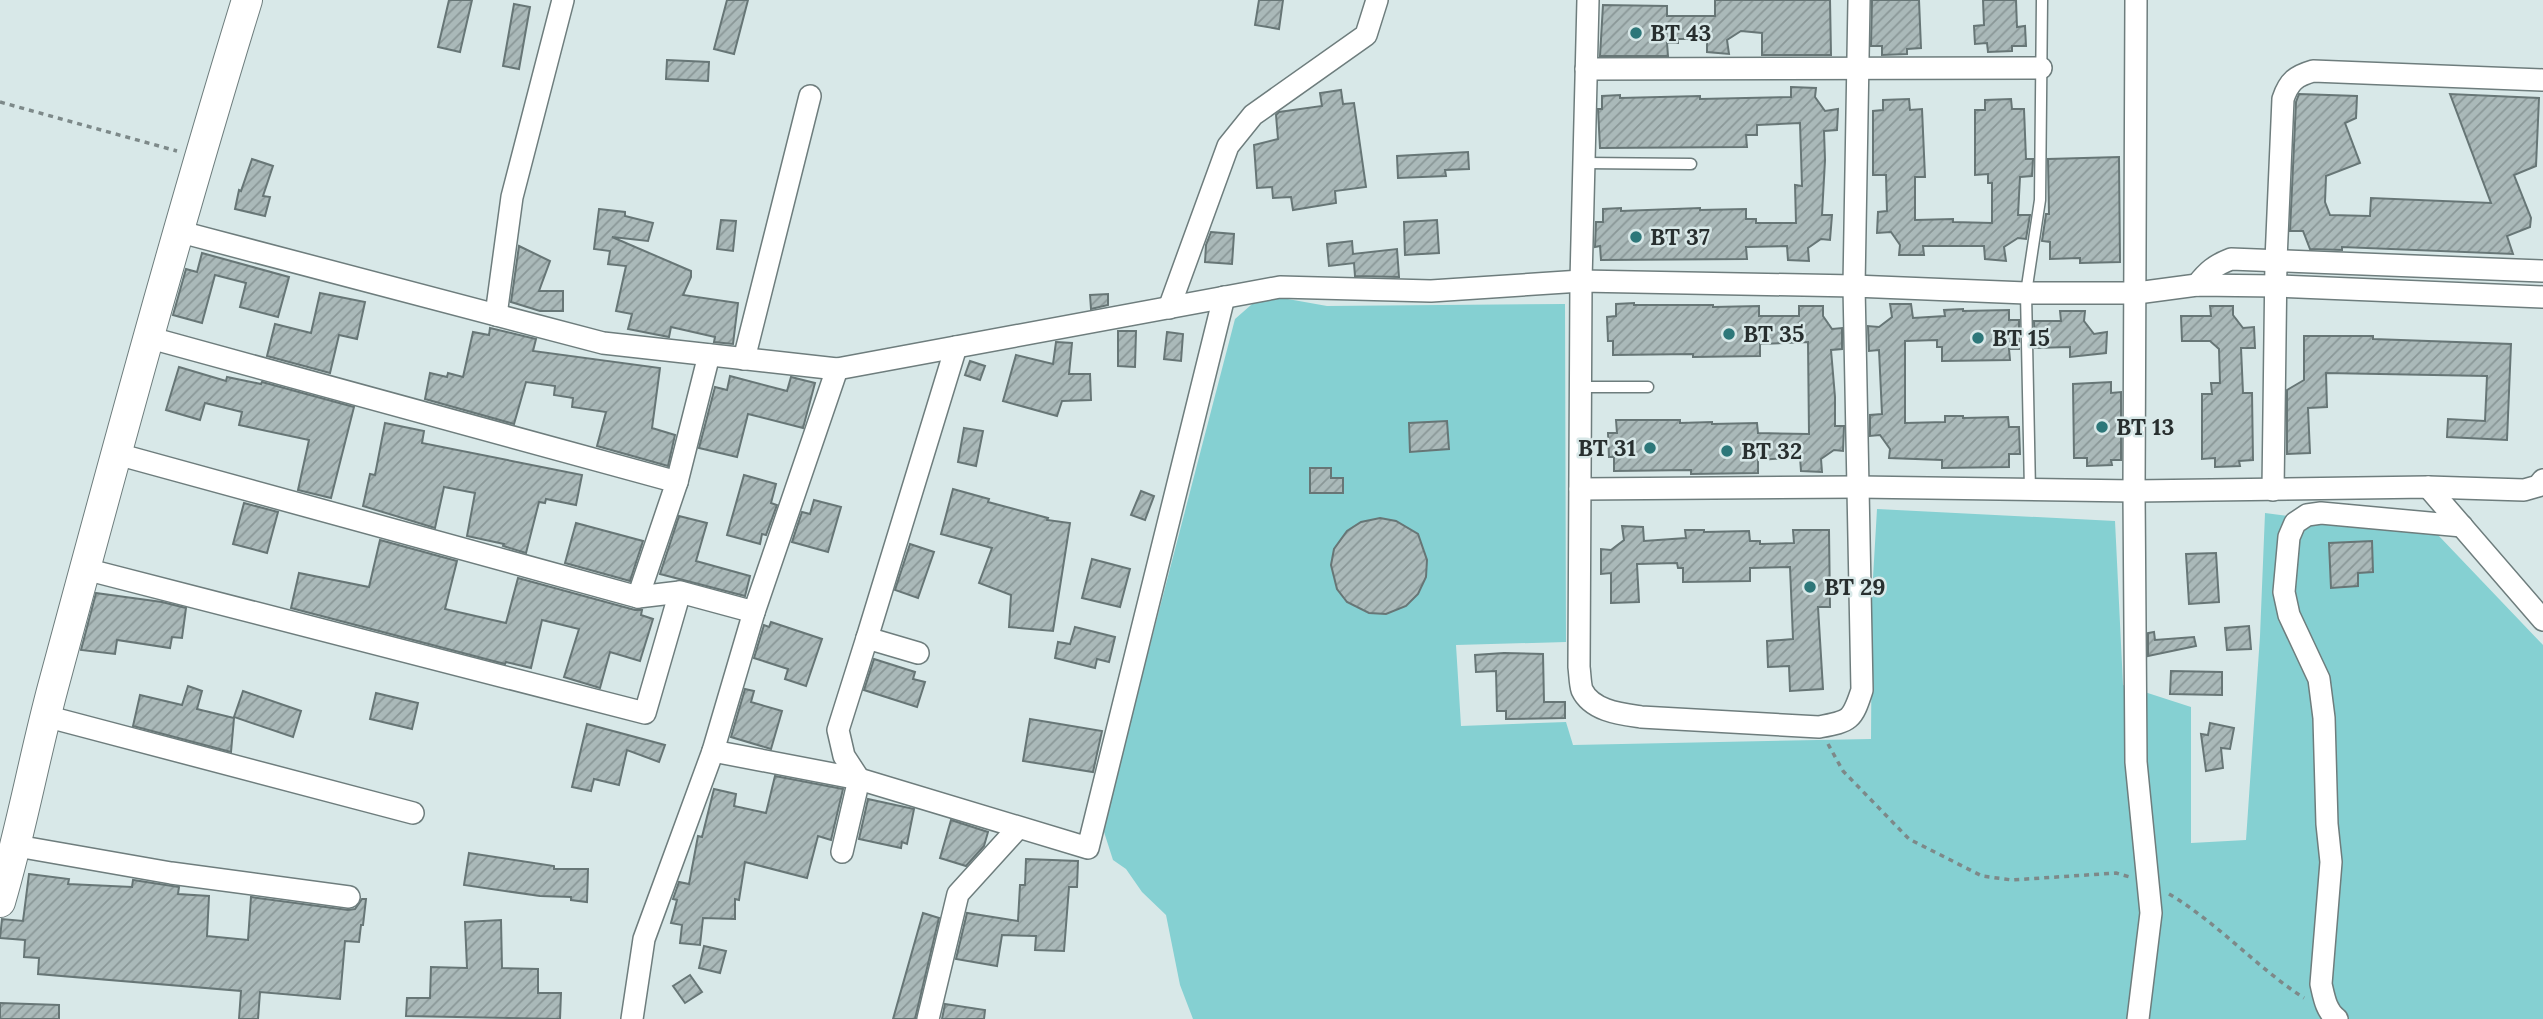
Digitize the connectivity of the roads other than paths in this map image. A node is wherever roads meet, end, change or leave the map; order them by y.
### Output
1 (247, 0) edge
2 (563, 0) edge
3 (1377, 0) edge
4 (1588, 0) edge
5 (1859, 0) edge
6 (2042, 0) edge
7 (2136, 0) edge
8 (1859, 67) junction
9 (2042, 68) junction
10 (1586, 69) junction
11 (2543, 80) edge
12 (810, 96) dead end
13 (1584, 163) junction
14 (1691, 164) dead end
15 (177, 231) junction
16 (2276, 260) junction
17 (2543, 271) edge
18 (1581, 281) junction
19 (2197, 285) junction
20 (1854, 286) junction
21 (2277, 286) junction
22 (2026, 293) junction
23 (2137, 293) junction
24 (1224, 297) junction
25 (2543, 297) edge
26 (1169, 308) junction
27 (496, 315) junction
28 (147, 337) junction
29 (956, 347) junction
30 (709, 355) junction
31 (744, 359) junction
32 (837, 369) junction
33 (1580, 387) junction
34 (1648, 387) dead end
35 (117, 454) junction
36 (2543, 480) edge
37 (677, 482) junction
38 (1858, 487) junction
39 (2428, 487) junction
40 (1580, 489) junction
41 (2273, 490) junction
42 (2029, 491) junction
43 (2134, 491) junction
44 (2462, 526) junction
45 (85, 569) junction
46 (680, 593) junction
47 (638, 597) junction
48 (754, 612) junction
49 (2543, 620) edge
50 (867, 638) junction
51 (918, 653) dead end
52 (45, 716) junction
53 (713, 751) junction
54 (859, 779) junction
55 (413, 813) dead end
56 (1018, 828) junction
57 (17, 845) junction
58 (842, 852) dead end
59 (349, 897) dead end
60 (0, 902) edge
61 (2335, 1018) edge
62 (632, 1019) edge
63 (928, 1019) edge
64 (2138, 1019) edge

1 - 15 main road
2 - 27 street
3 - 26 street
4 - 10 street
5 - 8 street
6 - 9 lane
7 - 23 street
8 - 9 street
8 - 10 street
8 - 20 street
9 - 22 lane
10 - 13 street
11 - 16 street
12 - 31 street
13 - 14 lane
13 - 18 street
15 - 27 street
15 - 28 main road
16 - 17 street
16 - 19 street
16 - 21 street
18 - 20 street
18 - 24 street
18 - 33 street
19 - 21 street
19 - 23 street
20 - 22 street
20 - 38 street
21 - 25 street
21 - 41 street
22 - 23 street
22 - 42 lane
23 - 43 street
24 - 26 street
24 - 56 street
26 - 29 street
27 - 30 street
28 - 35 main road
28 - 37 street
29 - 32 street
29 - 50 street
30 - 31 street
30 - 37 street
31 - 32 street
32 - 48 street
33 - 34 lane
33 - 40 street
35 - 45 main road
35 - 47 street
36 - 39 street
37 - 47 street
38 - 40 street
38 - 40 street
38 - 42 street
39 - 41 street
39 - 44 street
41 - 43 street
42 - 43 street
43 - 64 street
44 - 49 street
44 - 61 street
45 - 46 street
45 - 52 main road
46 - 47 street
46 - 48 street
48 - 53 street
50 - 51 street
50 - 54 street
52 - 55 street
52 - 57 main road
53 - 54 street
53 - 62 street
54 - 56 street
54 - 58 street
56 - 63 street
57 - 59 street
57 - 60 main road

